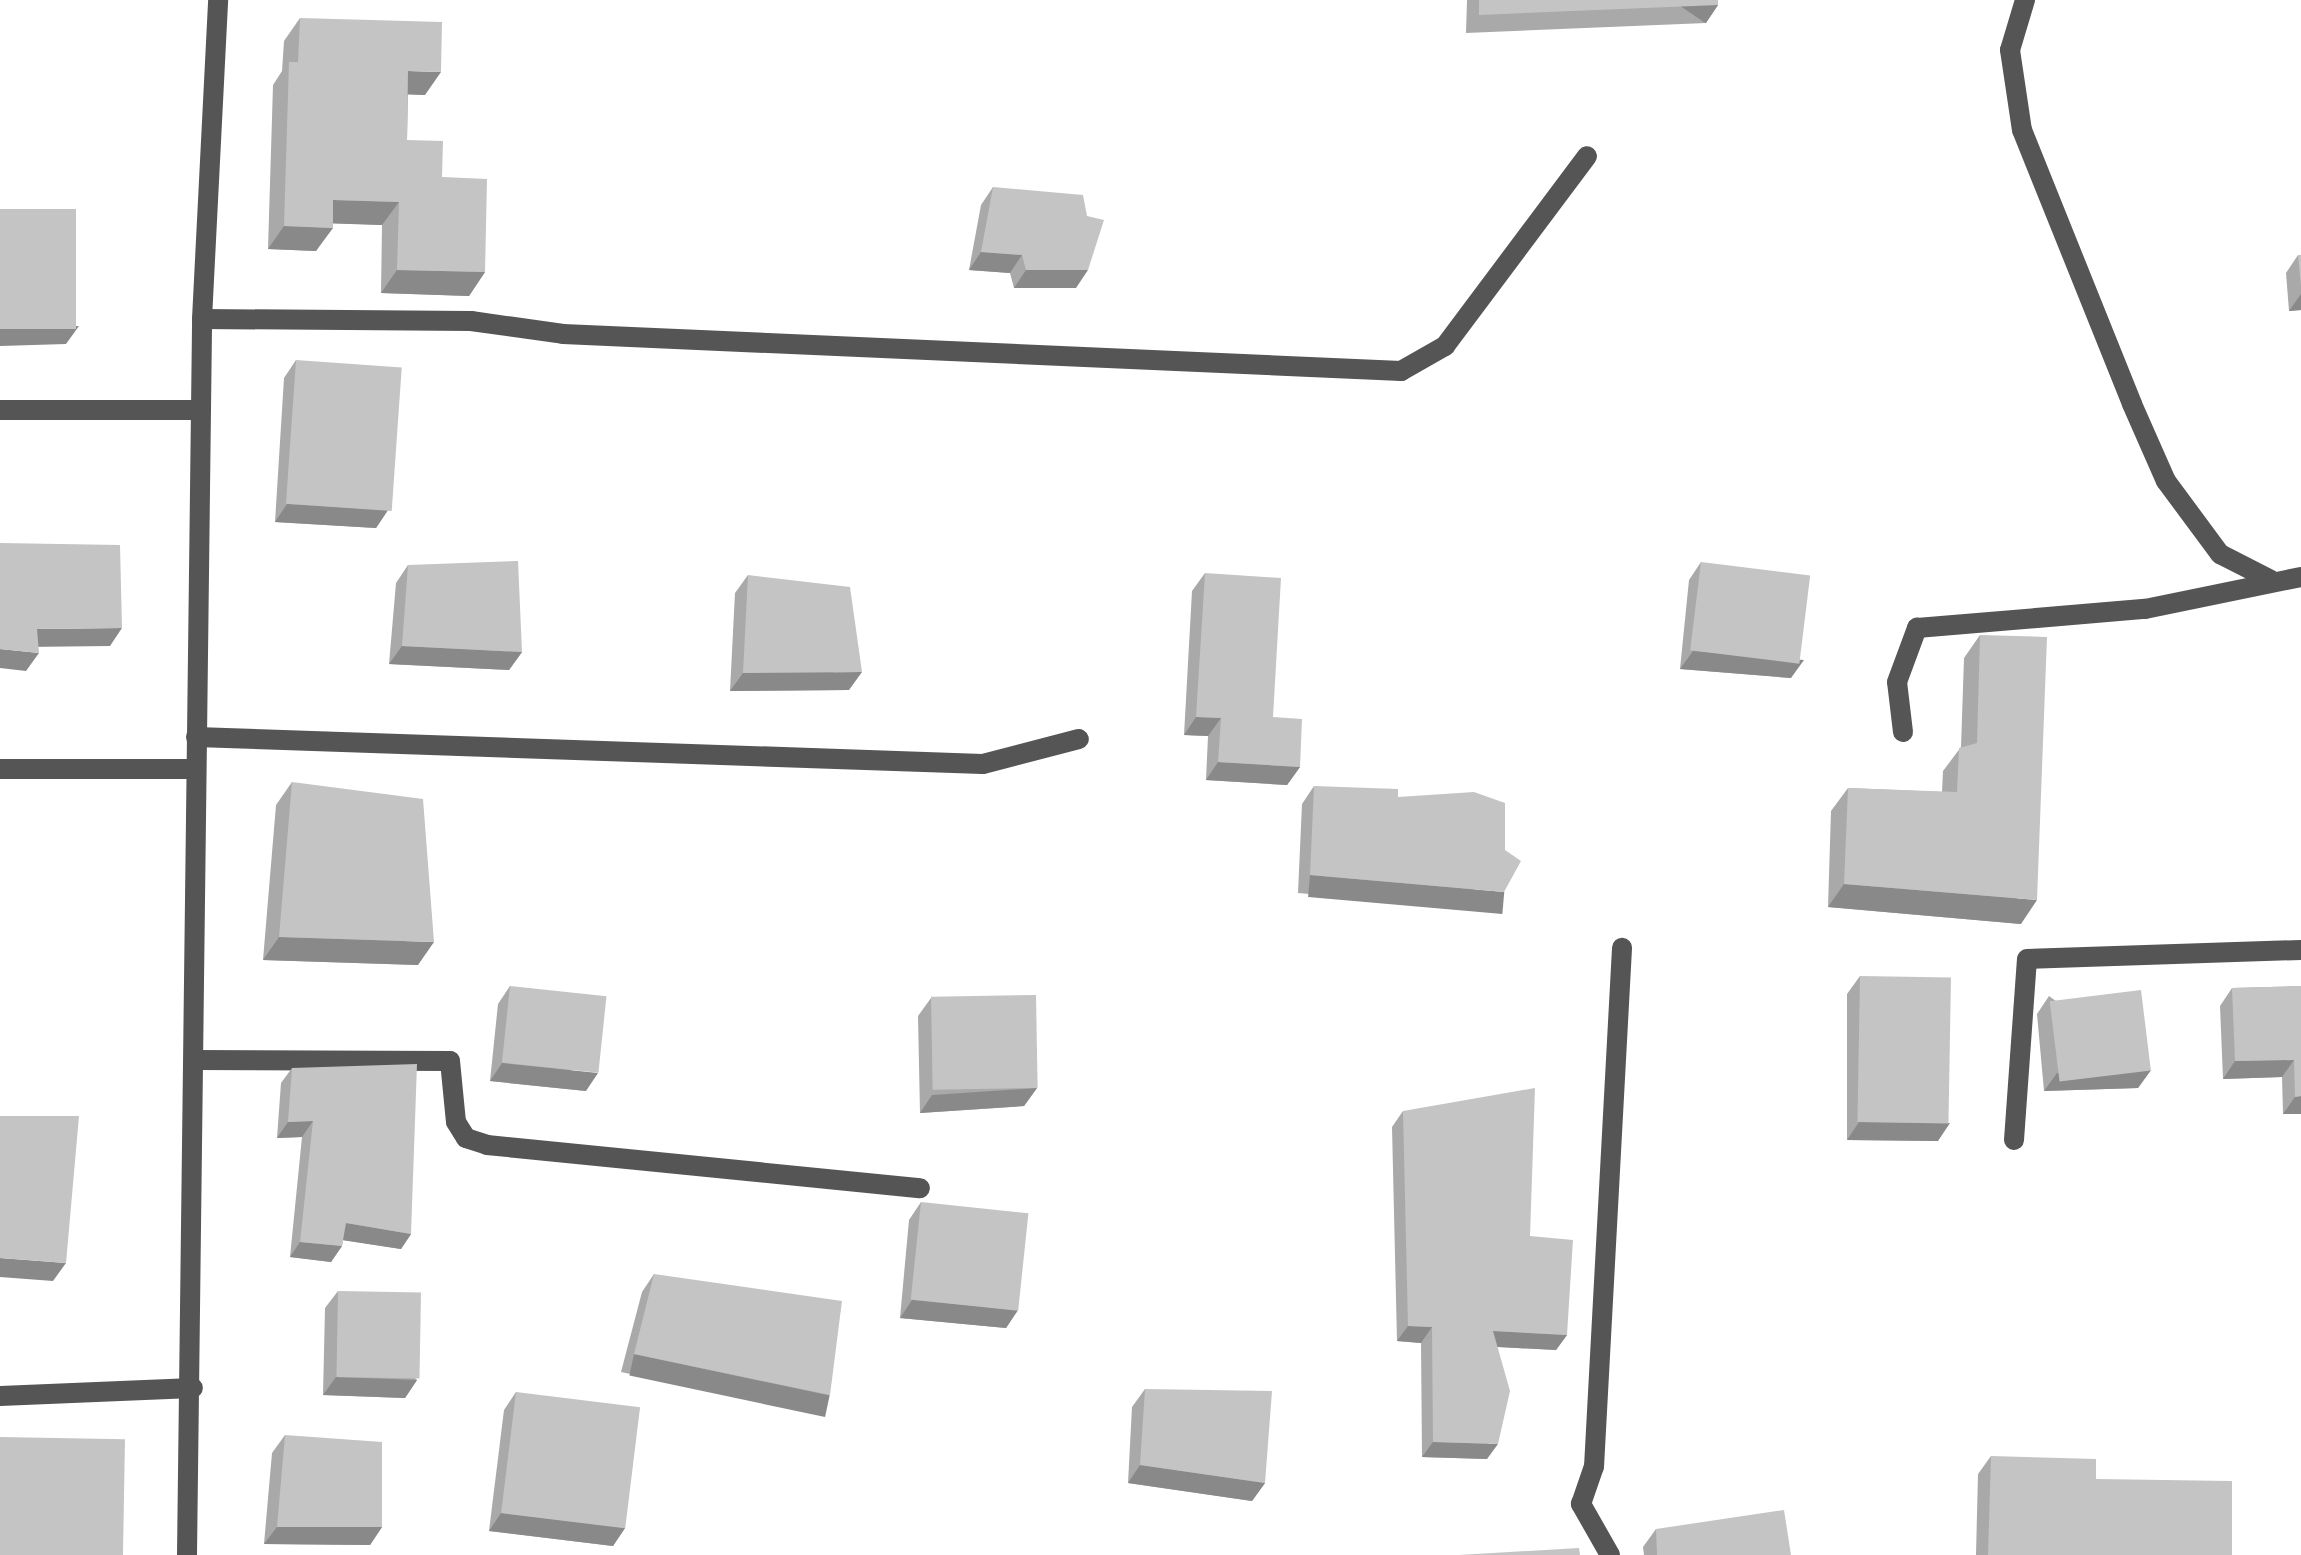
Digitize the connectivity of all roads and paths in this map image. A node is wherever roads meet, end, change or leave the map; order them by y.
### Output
1 (218, 0) edge
2 (2025, 0) edge
3 (1587, 156) dead end
4 (202, 319) junction
5 (0, 410) edge
6 (200, 410) junction
7 (2301, 577) edge
8 (2271, 580) junction
9 (1903, 732) dead end
10 (196, 736) junction
11 (1078, 739) dead end
12 (0, 768) edge
13 (196, 770) junction
14 (1622, 948) dead end
15 (2301, 950) edge
16 (194, 1060) junction
17 (2014, 1140) dead end
18 (920, 1188) dead end
19 (192, 1388) junction
20 (0, 1396) edge
21 (187, 1555) edge
22 (1610, 1555) edge

1 - 4 street
2 - 8 street
3 - 4 street
4 - 6 street
5 - 6 street
6 - 10 street
7 - 8 street
8 - 9 street
10 - 11 street
10 - 13 street
12 - 13 street
13 - 16 street
14 - 22 street
15 - 17 street
16 - 18 street
16 - 19 street
19 - 20 street
19 - 21 street

